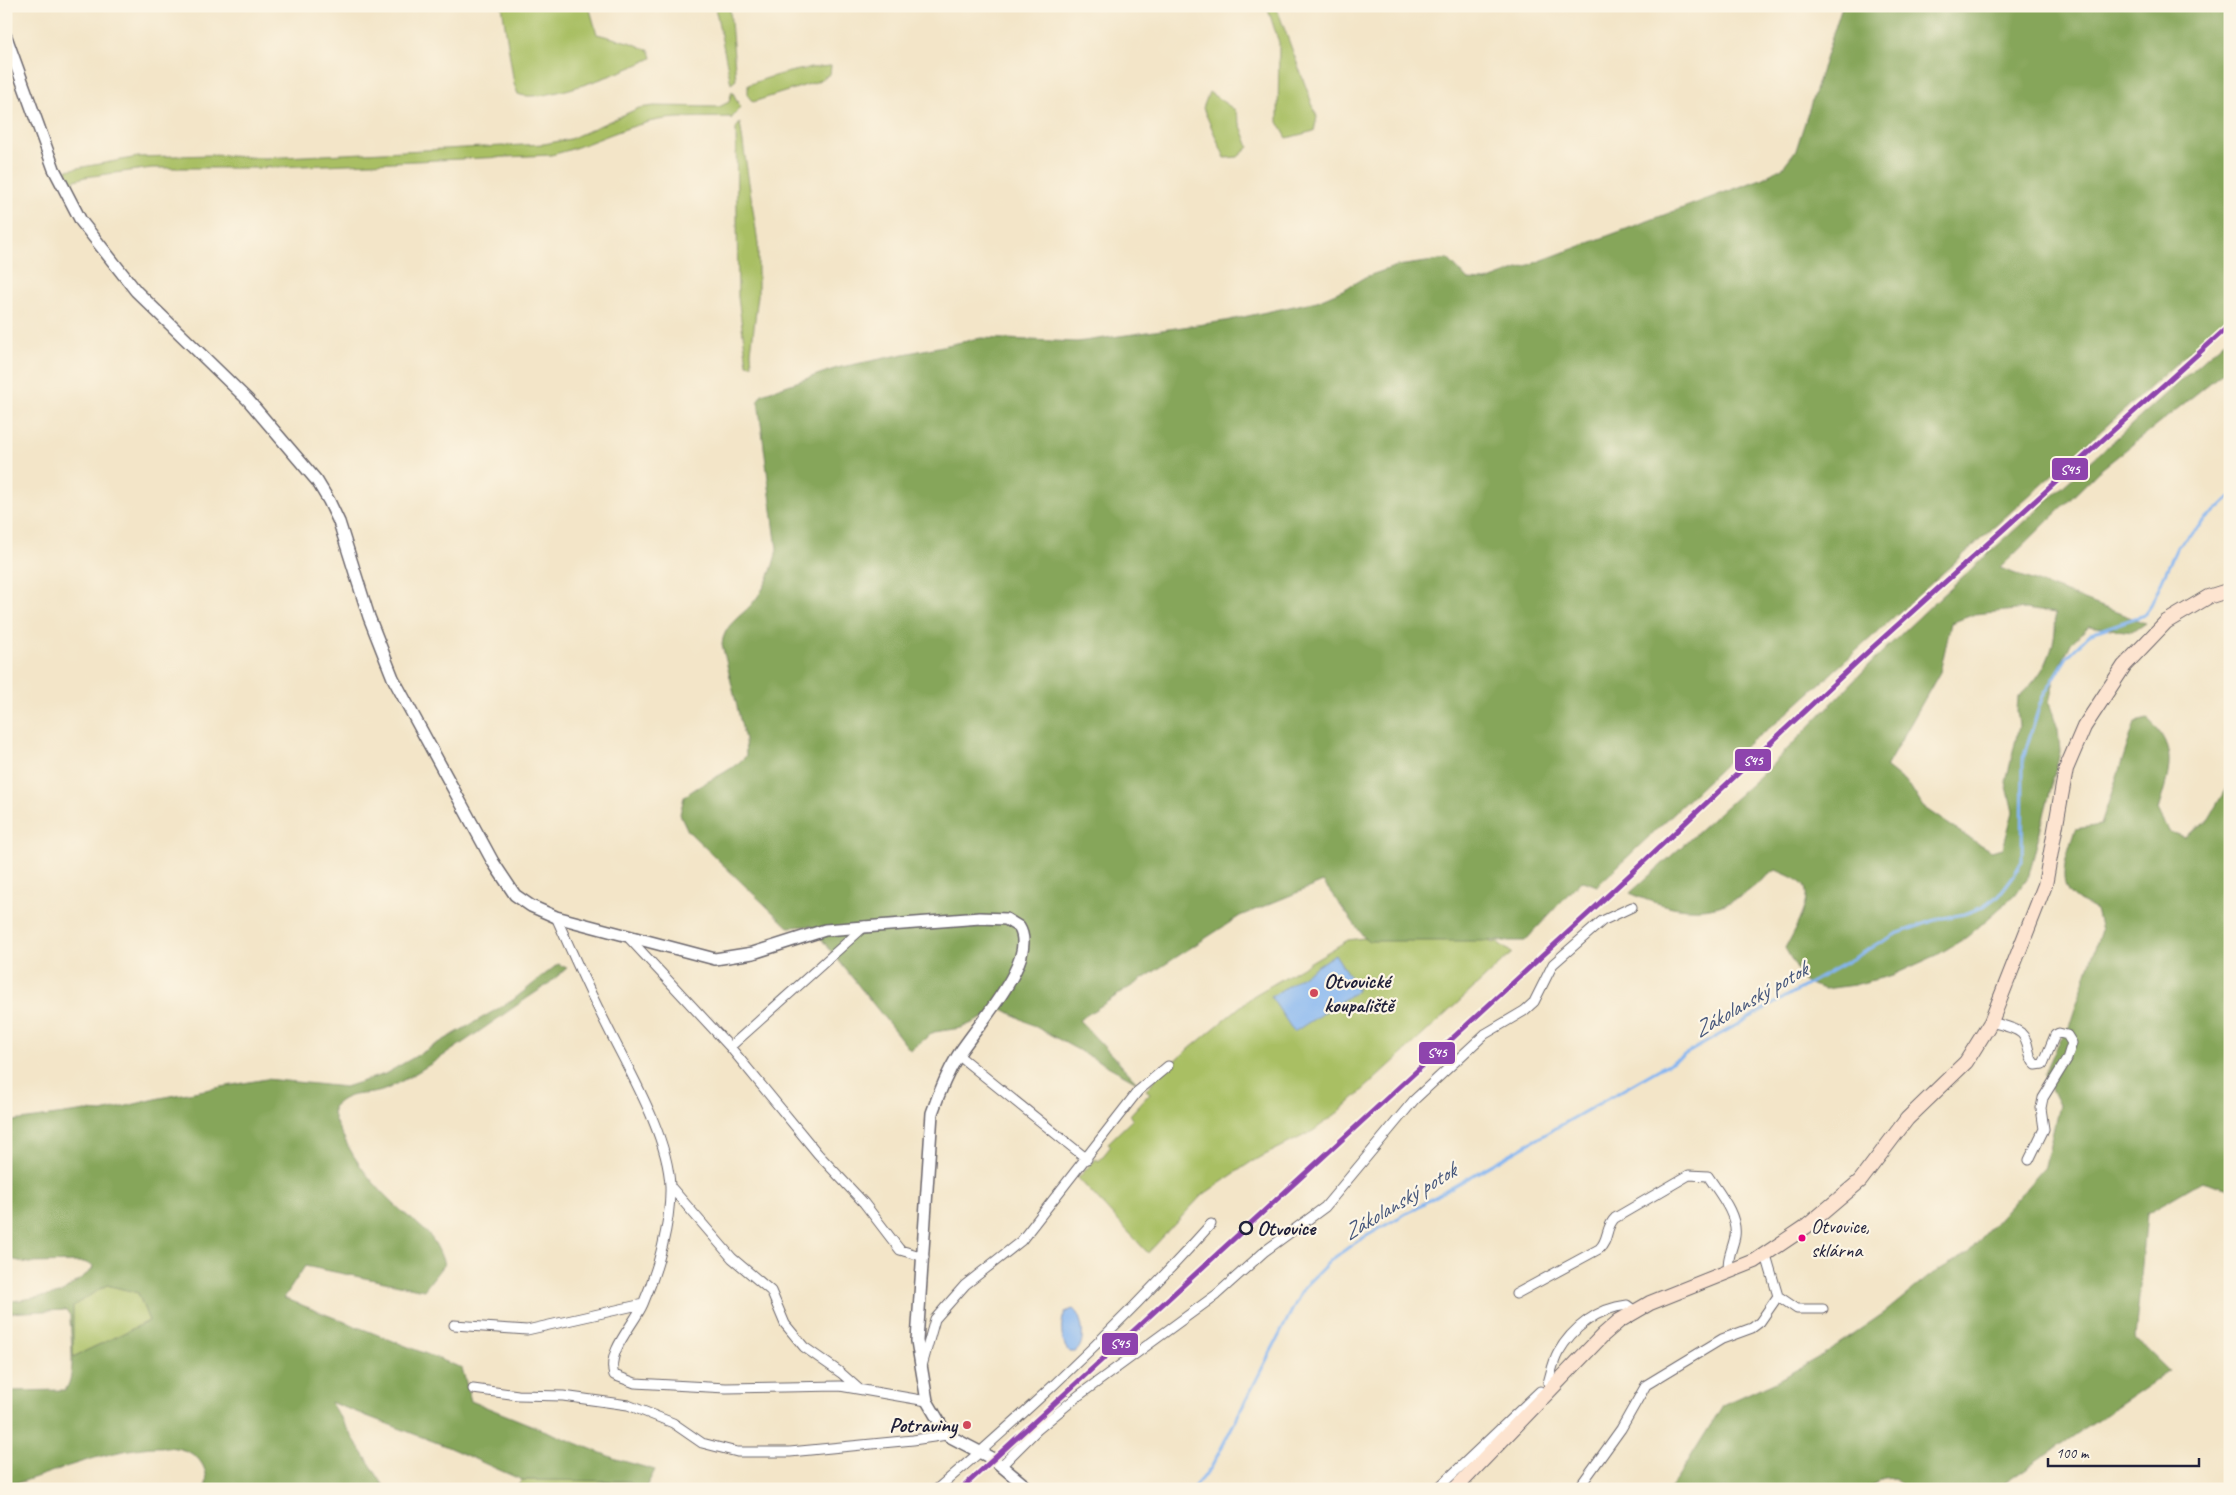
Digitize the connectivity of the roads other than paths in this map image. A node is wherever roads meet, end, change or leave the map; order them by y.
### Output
1 (6, 37) edge
2 (2230, 590) edge
3 (1632, 907) dead end
4 (556, 917) junction
5 (865, 926) junction
6 (627, 936) junction
7 (1990, 1022) junction
8 (730, 1047) junction
9 (958, 1055) junction
10 (1168, 1066) dead end
11 (1087, 1158) junction
12 (2029, 1160) dead end
13 (670, 1186) junction
14 (1211, 1224) dead end
15 (1766, 1255) junction
16 (924, 1257) junction
17 (1729, 1271) junction
18 (1516, 1294) dead end
19 (1778, 1296) junction
20 (643, 1304) junction
21 (1823, 1309) dead end
22 (1635, 1312) junction
23 (454, 1325) dead end
24 (922, 1366) junction
25 (1553, 1384) junction
26 (473, 1389) dead end
27 (859, 1389) junction
28 (927, 1401) junction
29 (947, 1435) junction
30 (980, 1452) junction
31 (1001, 1466) junction
32 (937, 1489) edge
33 (1029, 1489) edge
34 (1437, 1489) edge
35 (1455, 1489) edge
36 (1578, 1489) edge

1 - 4 street
2 - 7 main road
3 - 31 street
4 - 6 street
4 - 13 street
5 - 6 street
5 - 8 street
5 - 9 street
6 - 8 street
7 - 12 street
7 - 15 main road
8 - 16 street
9 - 11 street
9 - 16 street
10 - 11 street
11 - 24 street
13 - 20 street
13 - 27 street
14 - 30 street
15 - 17 main road
15 - 19 street
16 - 24 street
17 - 18 street
17 - 22 main road
19 - 21 street
19 - 36 street
20 - 23 street
20 - 27 street
22 - 25 main road
22 - 25 street
24 - 28 street
25 - 34 street
25 - 35 main road
26 - 29 street
27 - 28 street
28 - 29 street
29 - 30 street
30 - 31 street
30 - 32 street
31 - 33 street

